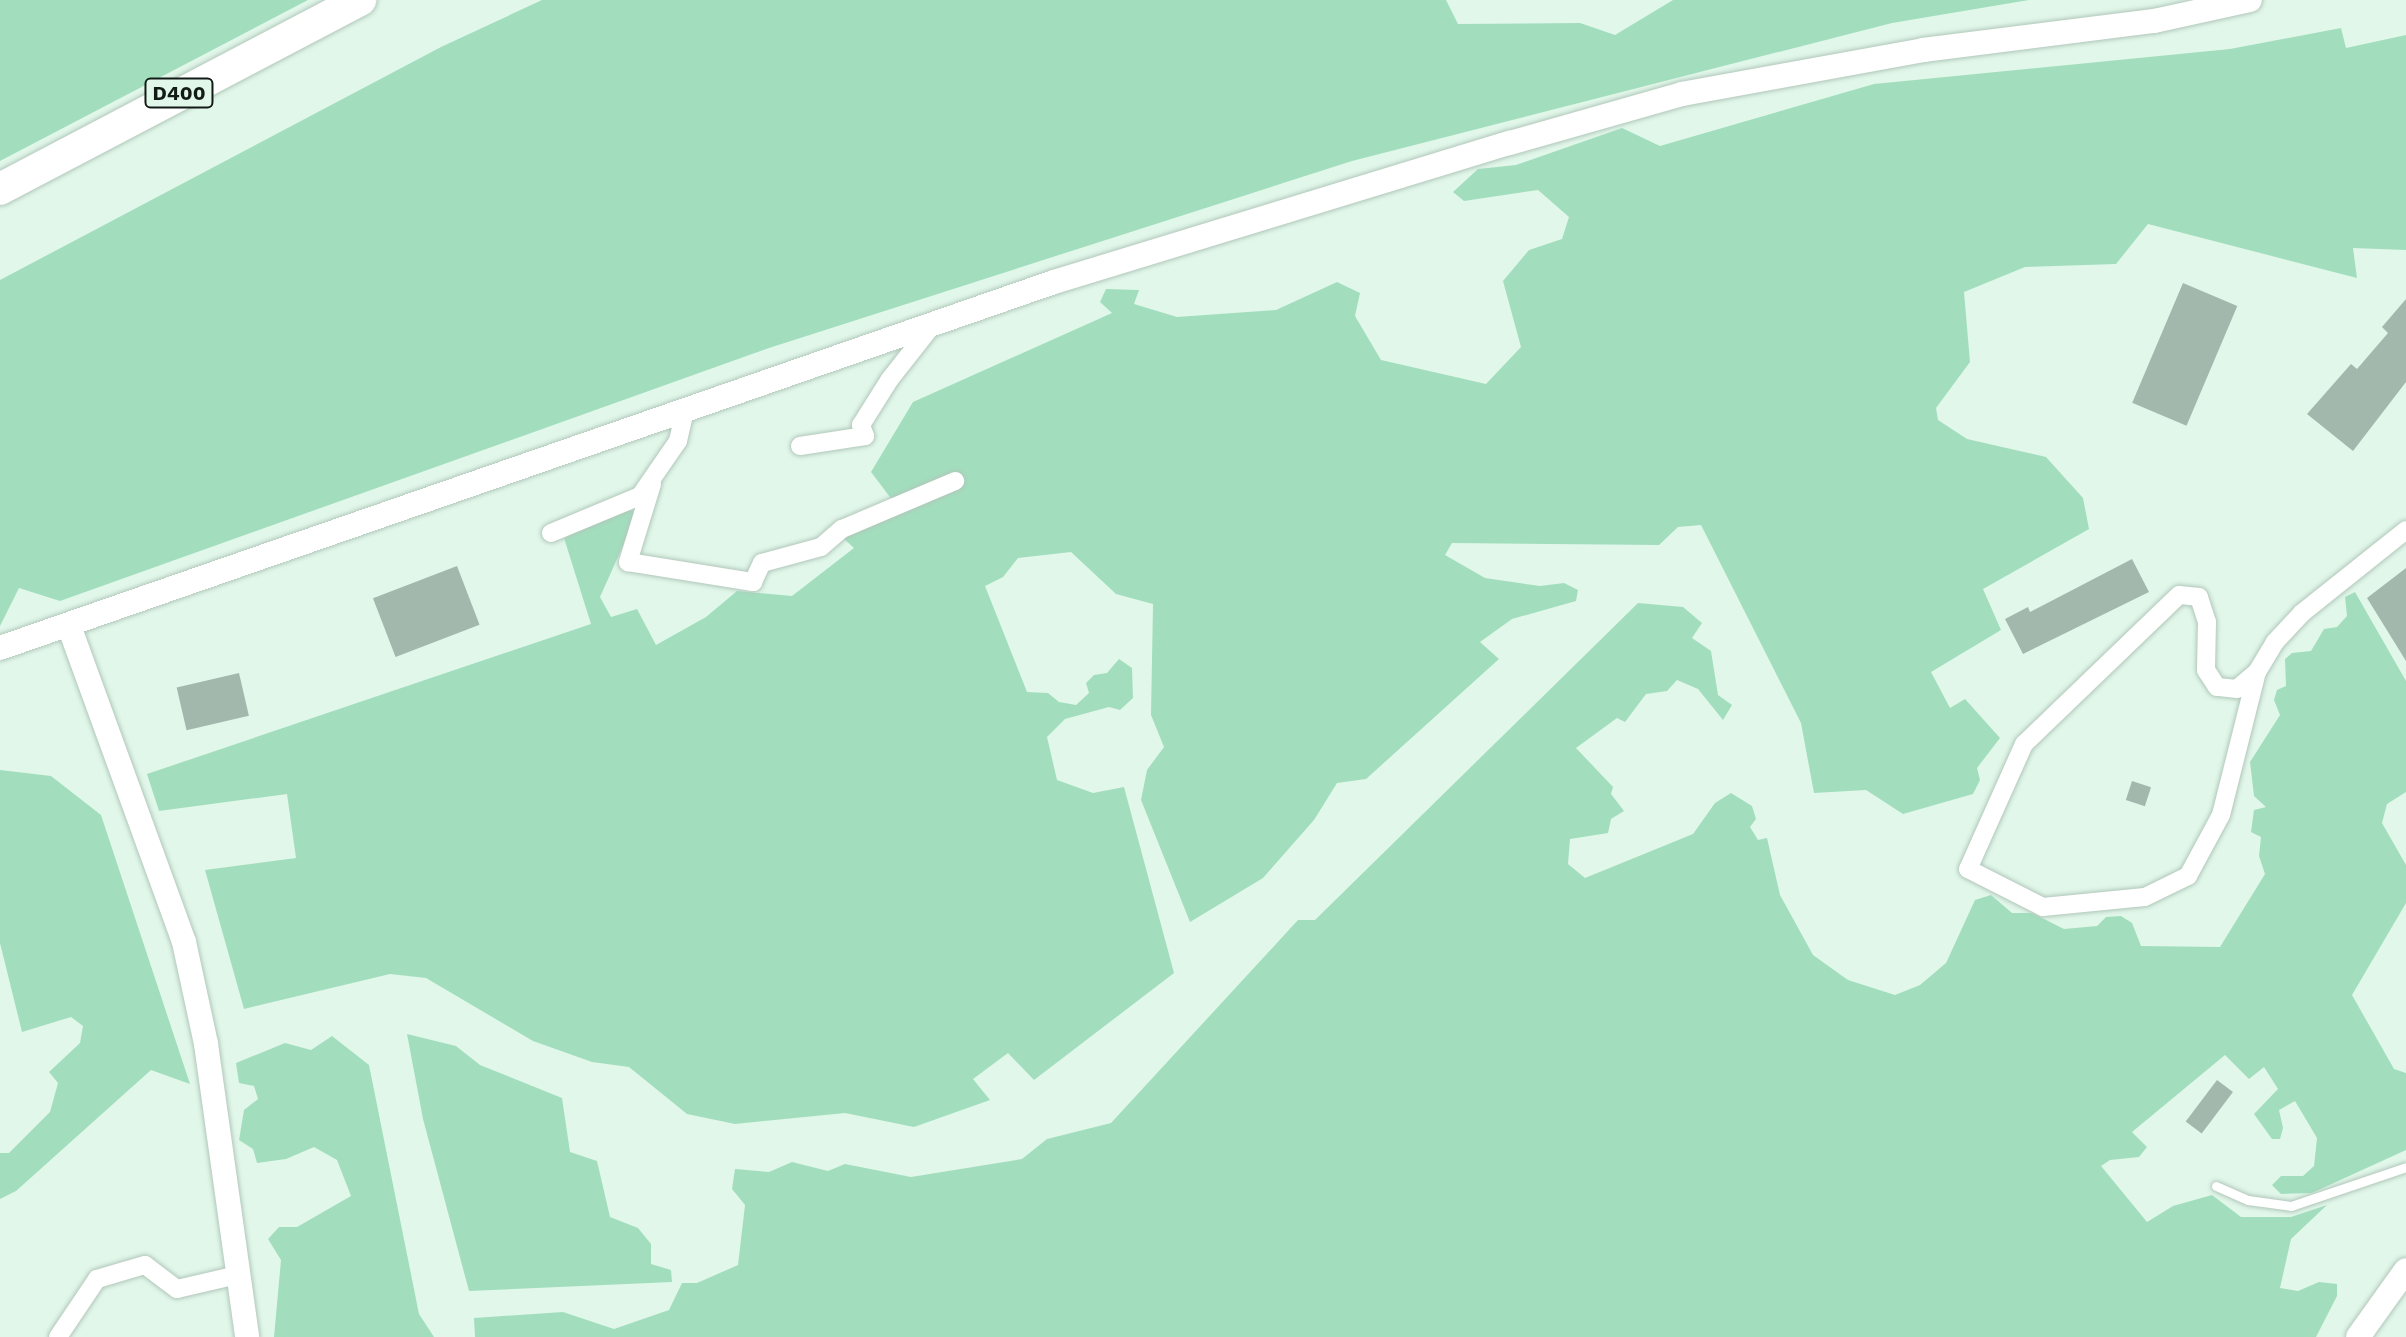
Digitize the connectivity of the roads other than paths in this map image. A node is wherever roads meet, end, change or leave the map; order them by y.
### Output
1 (360, 0) edge
2 (2250, 0) edge
3 (0, 189) edge
4 (934, 323) junction
5 (685, 410) junction
6 (800, 446) dead end
7 (955, 481) dead end
8 (652, 484) junction
9 (2406, 530) edge
10 (551, 533) dead end
11 (69, 626) junction
12 (0, 648) edge
13 (2257, 672) junction
14 (2406, 1167) edge
15 (2216, 1186) dead end
16 (2406, 1270) edge
17 (237, 1275) junction
18 (58, 1337) edge
19 (247, 1337) edge
20 (2358, 1337) edge

1 - 3 highway, D400
2 - 4 main road
4 - 5 main road
4 - 6 street
5 - 8 street
5 - 11 main road
7 - 8 street
8 - 10 street
9 - 13 street
11 - 12 main road
11 - 17 main road
13 - 13 street
14 - 15 lane
16 - 20 main road
17 - 18 street
17 - 19 main road

